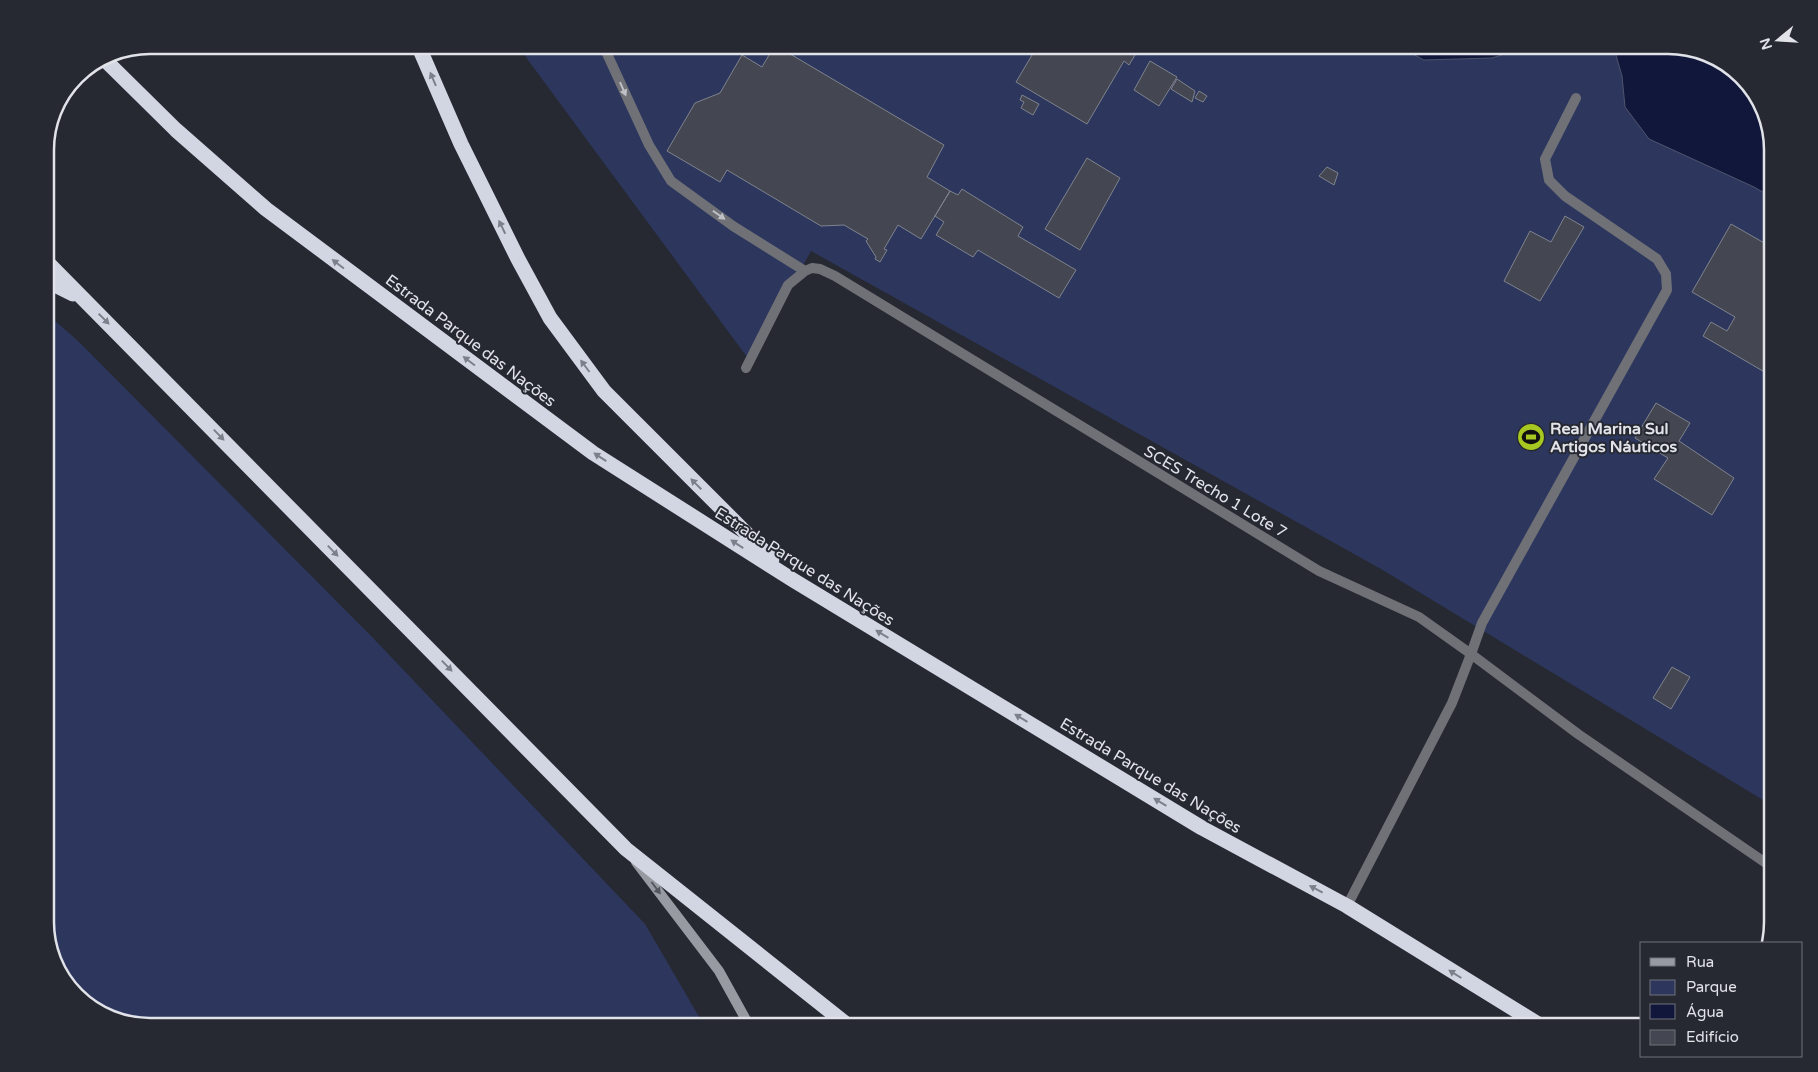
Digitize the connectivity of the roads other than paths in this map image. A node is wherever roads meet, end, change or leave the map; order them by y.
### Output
1 (422, 54) edge
2 (607, 54) edge
3 (109, 63) edge
4 (1576, 98) dead end
5 (54, 269) edge
6 (805, 271) junction
7 (54, 284) edge
8 (85, 299) junction
9 (746, 368) dead end
10 (793, 580) junction
11 (1471, 654) junction
12 (626, 850) junction
13 (1764, 862) edge
14 (1346, 906) junction
15 (745, 1018) edge
16 (839, 1018) edge
17 (1528, 1018) edge

10 -> 1 highway
2 -> 6 lane
10 -> 3 highway, Estrada Parque das Nações
4 - 11 lane
5 - 8 highway
6 - 9 lane
6 - 11 lane, SCES Trecho 1 Lote 7
7 - 8 highway
8 -> 12 highway
14 -> 10 highway, Estrada Parque das Nações
11 - 13 lane, SCES Trecho 1 Lote 7
11 - 14 lane
12 -> 15 street
12 - 16 highway
17 -> 14 highway, Estrada Parque das Nações

